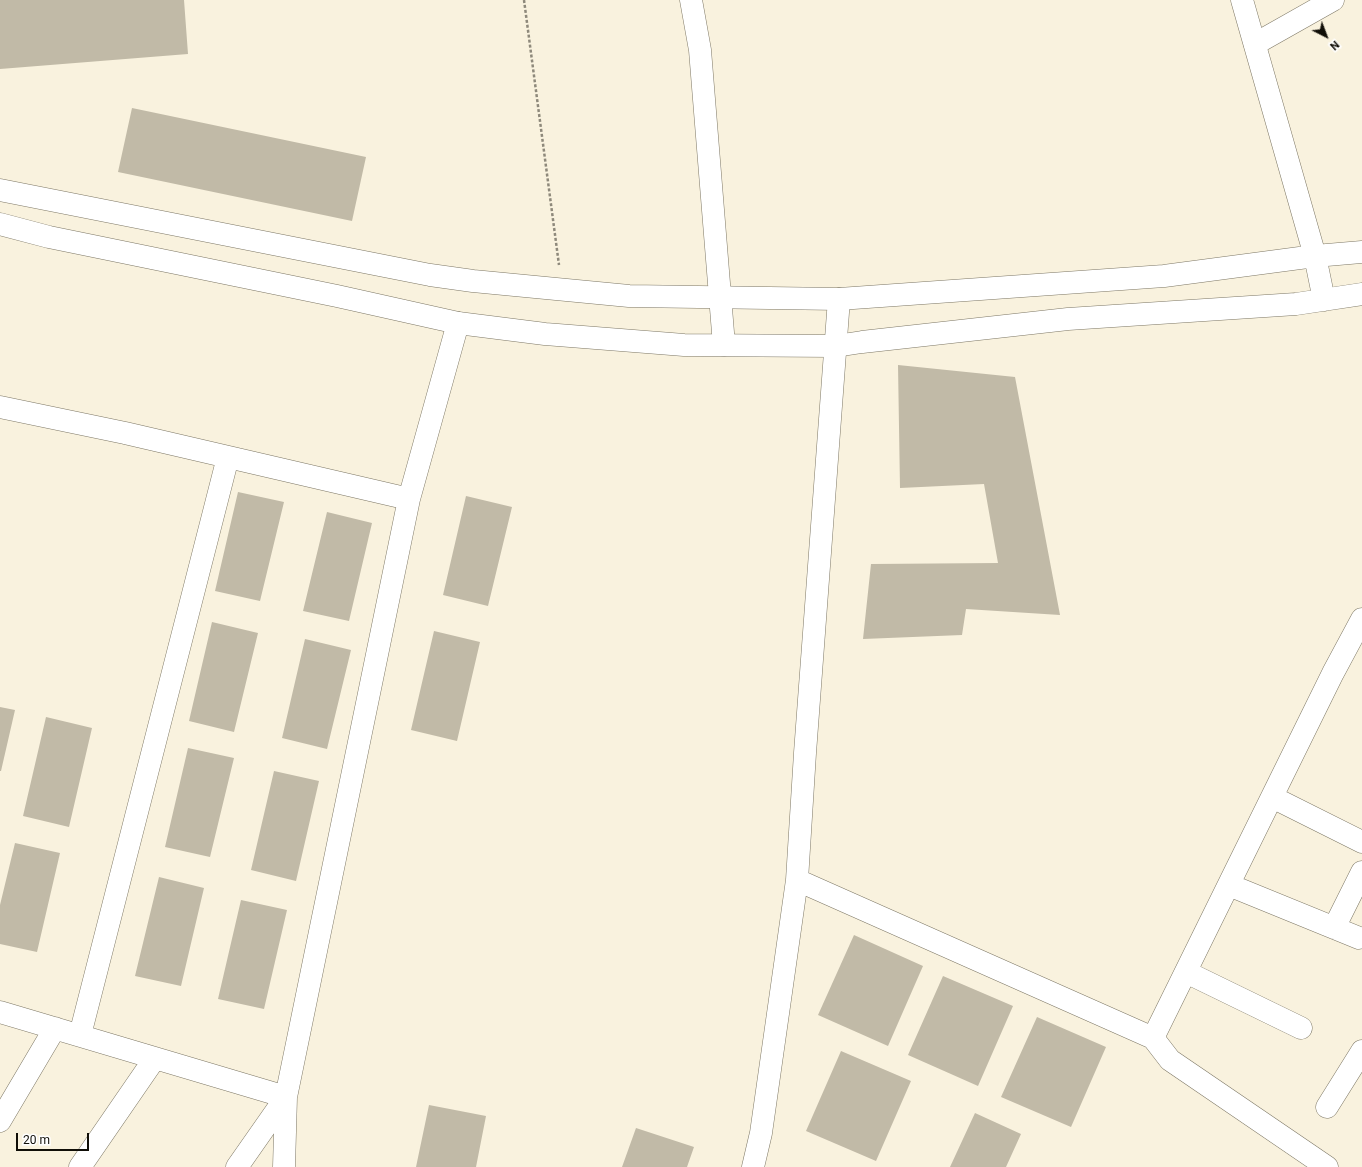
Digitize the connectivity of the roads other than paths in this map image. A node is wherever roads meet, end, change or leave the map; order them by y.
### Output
1 (691, 0) edge
2 (1242, 0) edge
3 (1333, 0) edge
4 (1255, 44) junction
5 (0, 190) edge
6 (0, 224) edge
7 (1362, 252) edge
8 (1315, 256) junction
9 (1362, 294) edge
10 (719, 296) junction
11 (839, 299) junction
12 (1324, 300) junction
13 (458, 323) junction
14 (724, 345) junction
15 (836, 346) junction
16 (0, 407) edge
17 (228, 457) junction
18 (409, 498) junction
19 (1362, 619) edge
20 (1272, 798) junction
21 (1362, 842) edge
22 (1362, 872) edge
23 (797, 880) junction
24 (1229, 885) junction
25 (1334, 928) junction
26 (1359, 938) dead end
27 (1186, 972) junction
28 (0, 1012) edge
29 (55, 1028) junction
30 (1301, 1028) dead end
31 (80, 1036) junction
32 (1153, 1038) junction
33 (1362, 1051) edge
34 (155, 1058) junction
35 (286, 1097) junction
36 (1327, 1107) dead end
37 (0, 1121) edge
38 (1304, 1160) edge
39 (80, 1167) edge
40 (237, 1167) edge
41 (284, 1167) edge
42 (753, 1167) edge
43 (1327, 1167) edge

1 - 10 street
2 - 4 street
3 - 4 street
4 - 8 street
5 - 10 street
6 - 13 street
7 - 8 street
8 - 11 street
8 - 12 street
9 - 12 street
10 - 11 street
10 - 14 street
11 - 15 street
12 - 15 street
13 - 14 street
13 - 18 street
14 - 15 street
15 - 23 street
16 - 17 street
17 - 18 street
17 - 31 street
18 - 35 street
19 - 20 street
20 - 21 street
20 - 24 street
22 - 25 street
23 - 32 street
23 - 42 street
24 - 25 street
24 - 27 street
25 - 26 street
27 - 30 street
27 - 32 street
28 - 29 street
29 - 31 street
29 - 37 street
31 - 34 street
32 - 38 street
33 - 36 street
34 - 35 street
34 - 39 street
35 - 40 street
35 - 41 street
38 - 43 street

